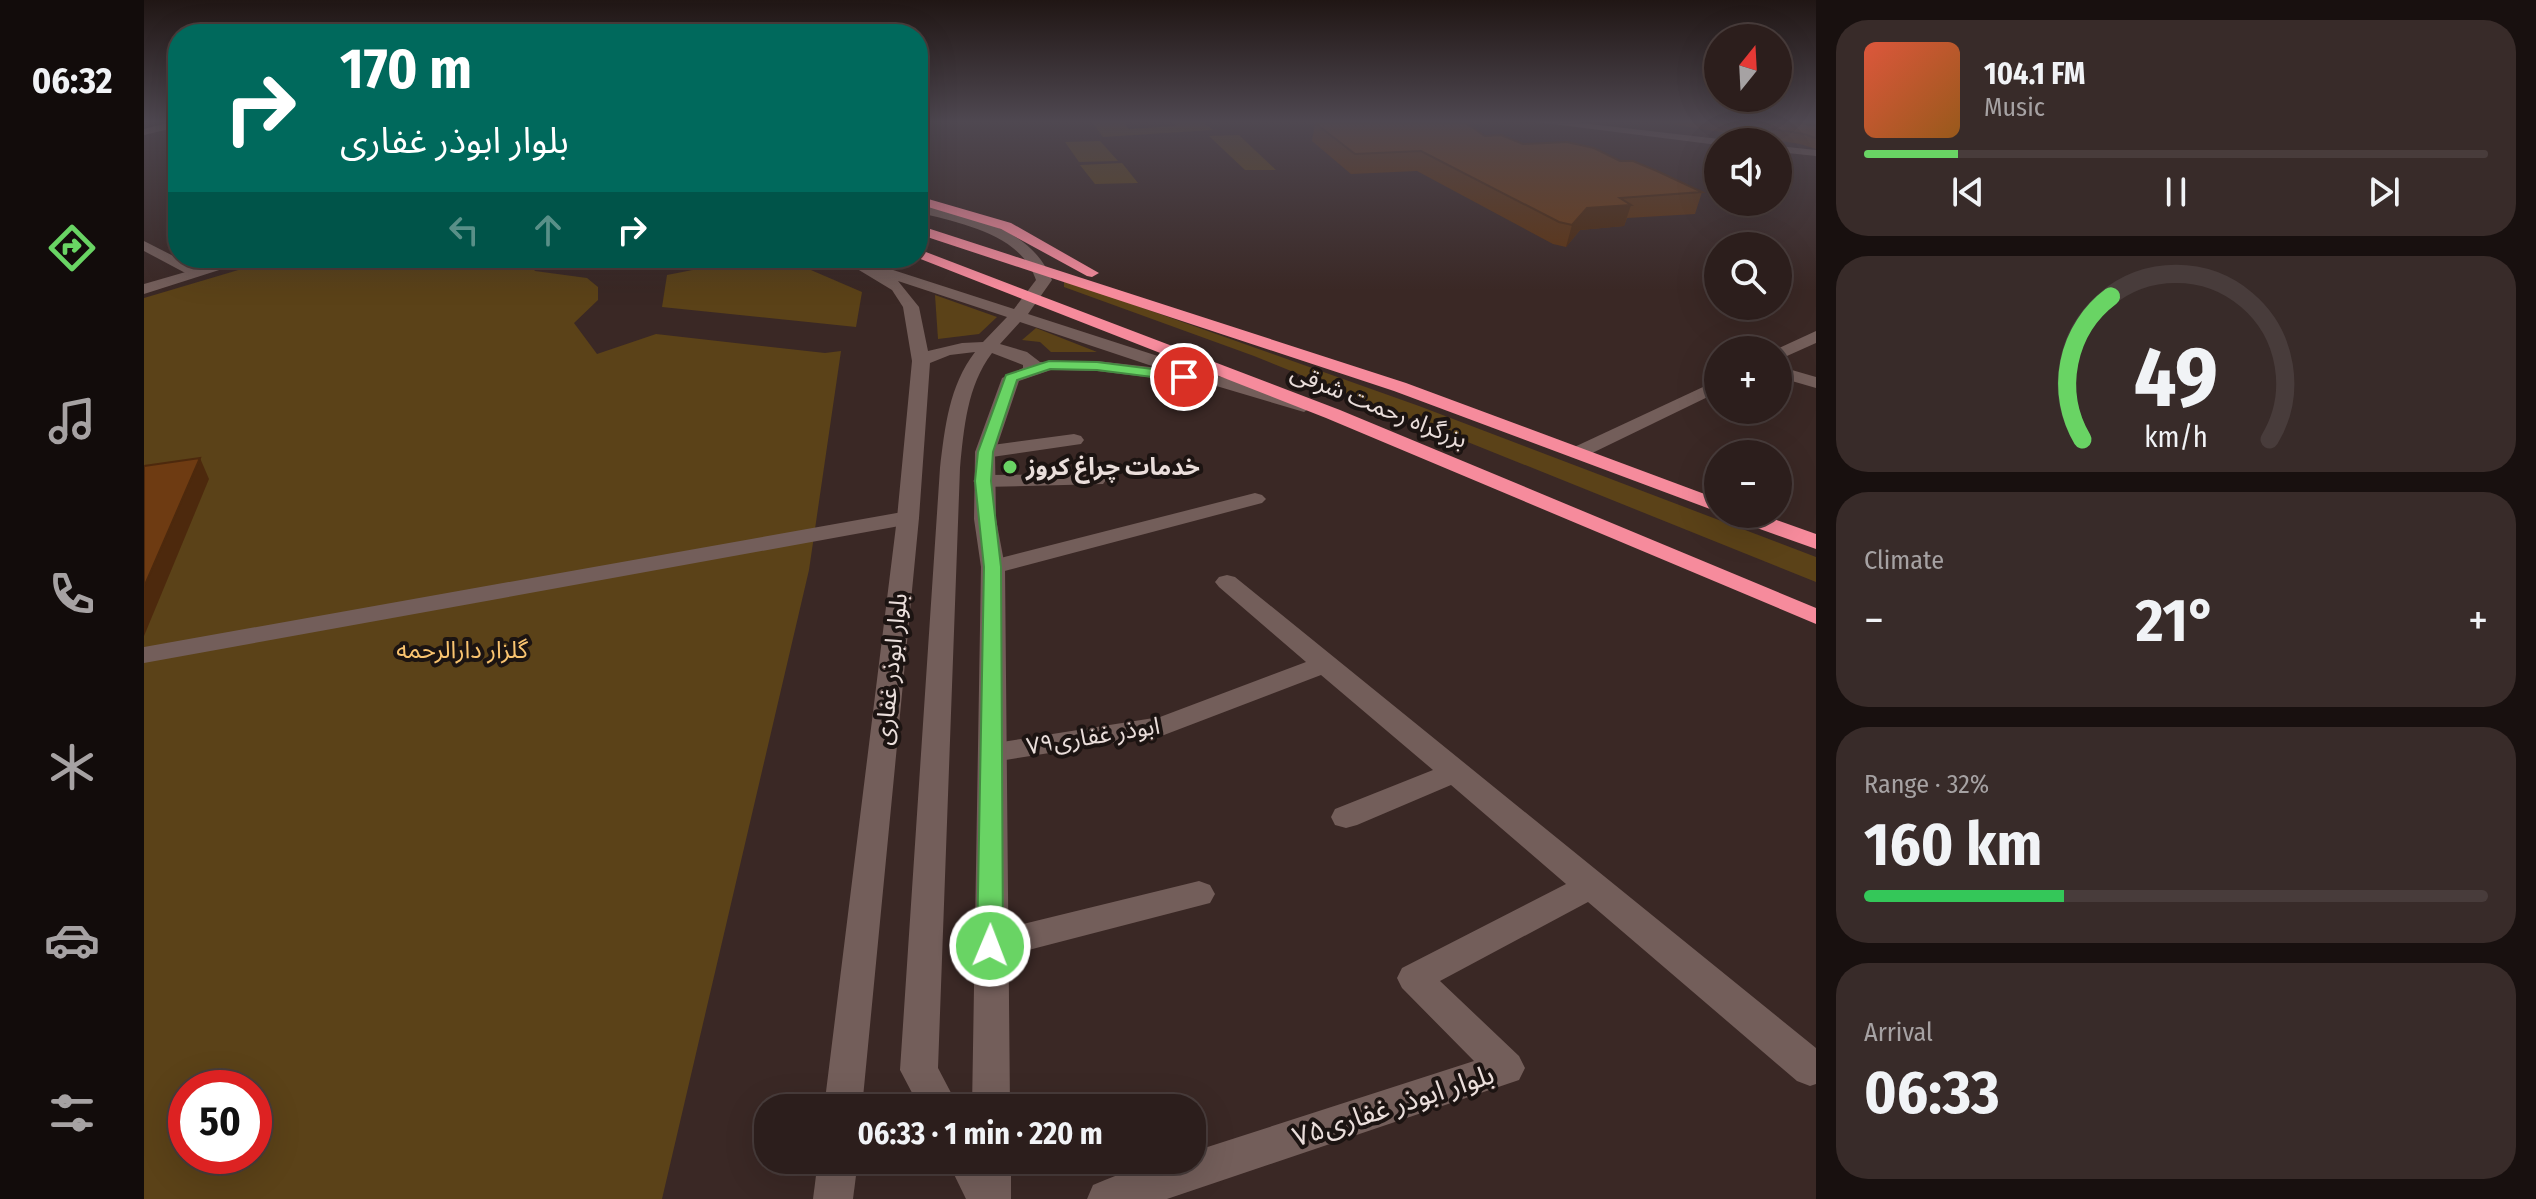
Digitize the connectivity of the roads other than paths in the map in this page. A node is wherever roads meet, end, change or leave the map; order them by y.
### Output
1 (928, 203) edge
2 (928, 211) edge
3 (928, 232) edge
4 (144, 245) edge
5 (928, 257) edge
6 (168, 258) edge
7 (187, 268) edge
8 (214, 268) edge
9 (862, 268) edge
10 (873, 268) edge
11 (196, 273) junction
12 (144, 289) edge
13 (1170, 310) junction
14 (1816, 336) edge
15 (1792, 348) edge
16 (921, 361) junction
17 (1031, 371) junction
18 (1792, 375) edge
19 (1213, 380) junction
20 (1816, 383) edge
21 (1704, 392) edge
22 (1333, 414) junction
23 (1074, 440) dead end
24 (985, 452) junction
25 (1577, 453) junction
26 (1096, 480) dead end
27 (983, 481) junction
28 (1255, 499) dead end
29 (1704, 501) edge
30 (908, 518) junction
31 (1779, 528) edge
32 (1815, 541) edge
33 (993, 567) junction
34 (1227, 582) dead end
35 (1816, 617) edge
36 (144, 655) edge
37 (1325, 664) junction
38 (993, 752) junction
39 (1455, 772) junction
40 (1346, 817) dead end
41 (1591, 886) junction
42 (1199, 894) dead end
43 (990, 946) junction
44 (1816, 1065) edge
45 (845, 1094) edge
46 (932, 1094) edge
47 (991, 1094) edge
48 (836, 1174) edge
49 (975, 1174) edge
50 (991, 1174) edge
51 (833, 1199) edge
52 (990, 1199) edge
53 (1107, 1199) edge

1 - 13 highway
2 - 46 main road
3 - 13 highway, بزرگراه رحمت شرقی
4 - 6 main road
5 - 22 highway, بزرگراه رحمت شرقی
7 - 11 main road
8 - 11 main road
9 - 16 main road, بلوار ابوذر غفاری
10 - 19 main road
11 - 12 main road
13 - 25 highway, بزرگراه رحمت شرقی
14 - 15 main road
16 - 17 main road
16 - 30 main road, بلوار ابوذر غفاری
17 - 19 main road
17 - 24 main road
18 - 20 main road
19 - 22 main road
21 - 25 main road
22 - 35 highway, بزرگراه رحمت شرقی
23 - 24 main road
24 - 27 main road
25 - 29 highway, بزرگراه رحمت شرقی
26 - 27 main road
27 - 33 main road
28 - 33 main road
30 - 36 main road
30 - 45 main road, بلوار ابوذر غفاری
31 - 32 highway
33 - 38 main road
34 - 37 main road
37 - 38 main road, ۷۹ابوذر غفاری
37 - 39 main road
38 - 43 main road
39 - 40 main road
39 - 41 main road
41 - 44 main road
41 - 53 main road, بلوار ابوذر غفاری۷۵
42 - 43 main road
43 - 47 main road
48 - 51 main road
49 - 52 main road
50 - 52 main road

